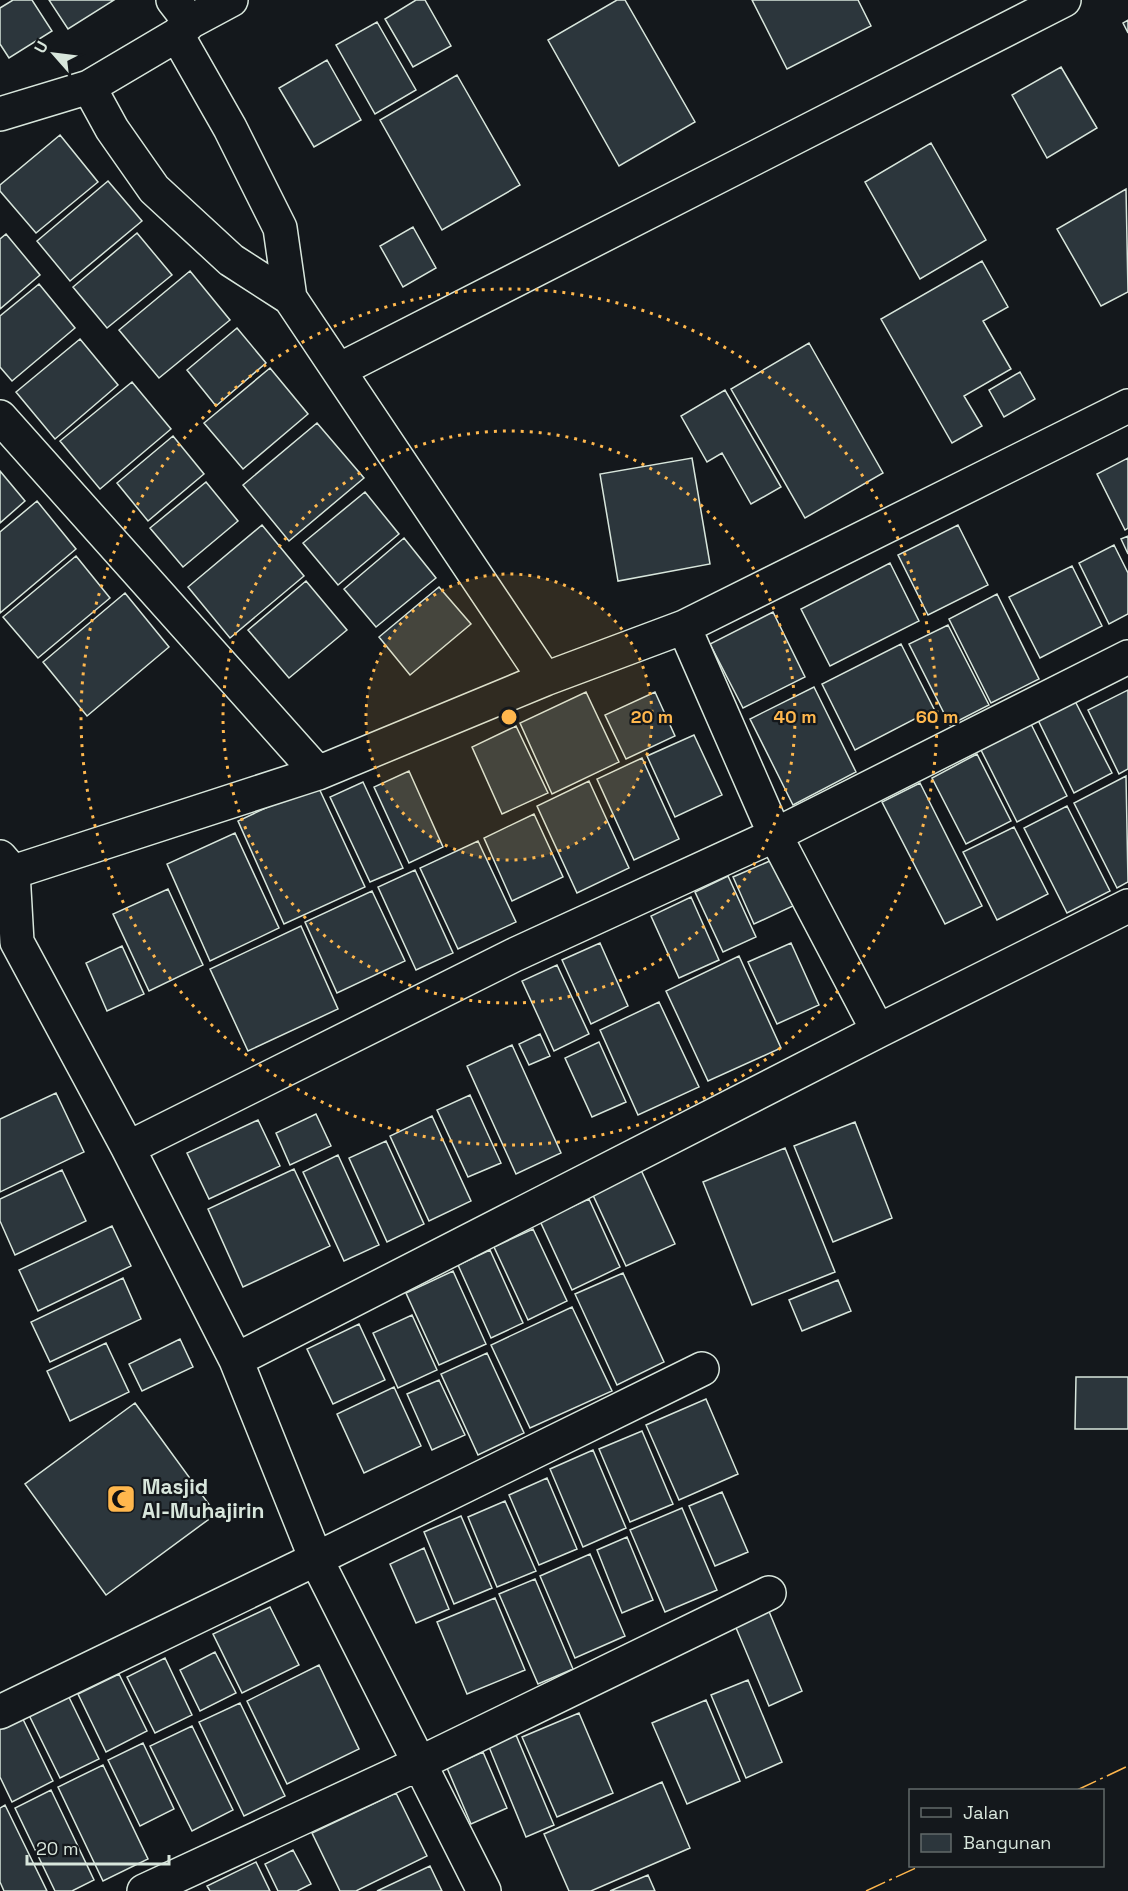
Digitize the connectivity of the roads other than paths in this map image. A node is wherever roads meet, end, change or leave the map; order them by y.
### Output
1 (231, 0) edge
2 (1064, 0) edge
3 (180, 19) edge
4 (89, 87) junction
5 (0, 114) edge
6 (290, 298) junction
7 (339, 370) junction
8 (1128, 406) edge
9 (0, 417) edge
10 (684, 627) junction
11 (1128, 657) edge
12 (545, 679) junction
13 (318, 773) junction
14 (775, 835) junction
15 (7, 864) edge
16 (1128, 906) edge
17 (878, 1030) junction
18 (128, 1148) junction
19 (236, 1360) junction
20 (702, 1369) dead end
21 (316, 1559) junction
22 (769, 1593) dead end
23 (0, 1712) edge
24 (418, 1764) junction
25 (144, 1891) edge
26 (484, 1891) edge

1 - 3 street
2 - 7 street
3 - 4 street
3 - 6 street
4 - 5 street
4 - 6 street
6 - 7 street
7 - 12 street
8 - 10 street
9 - 13 street
10 - 12 street
10 - 14 street
11 - 14 street
12 - 13 street
13 - 15 street
14 - 17 street
14 - 18 street
15 - 18 street
16 - 17 street
17 - 19 street
18 - 19 street
19 - 21 street
20 - 21 street
21 - 23 street
21 - 24 street
22 - 24 street
24 - 25 street
24 - 26 street

